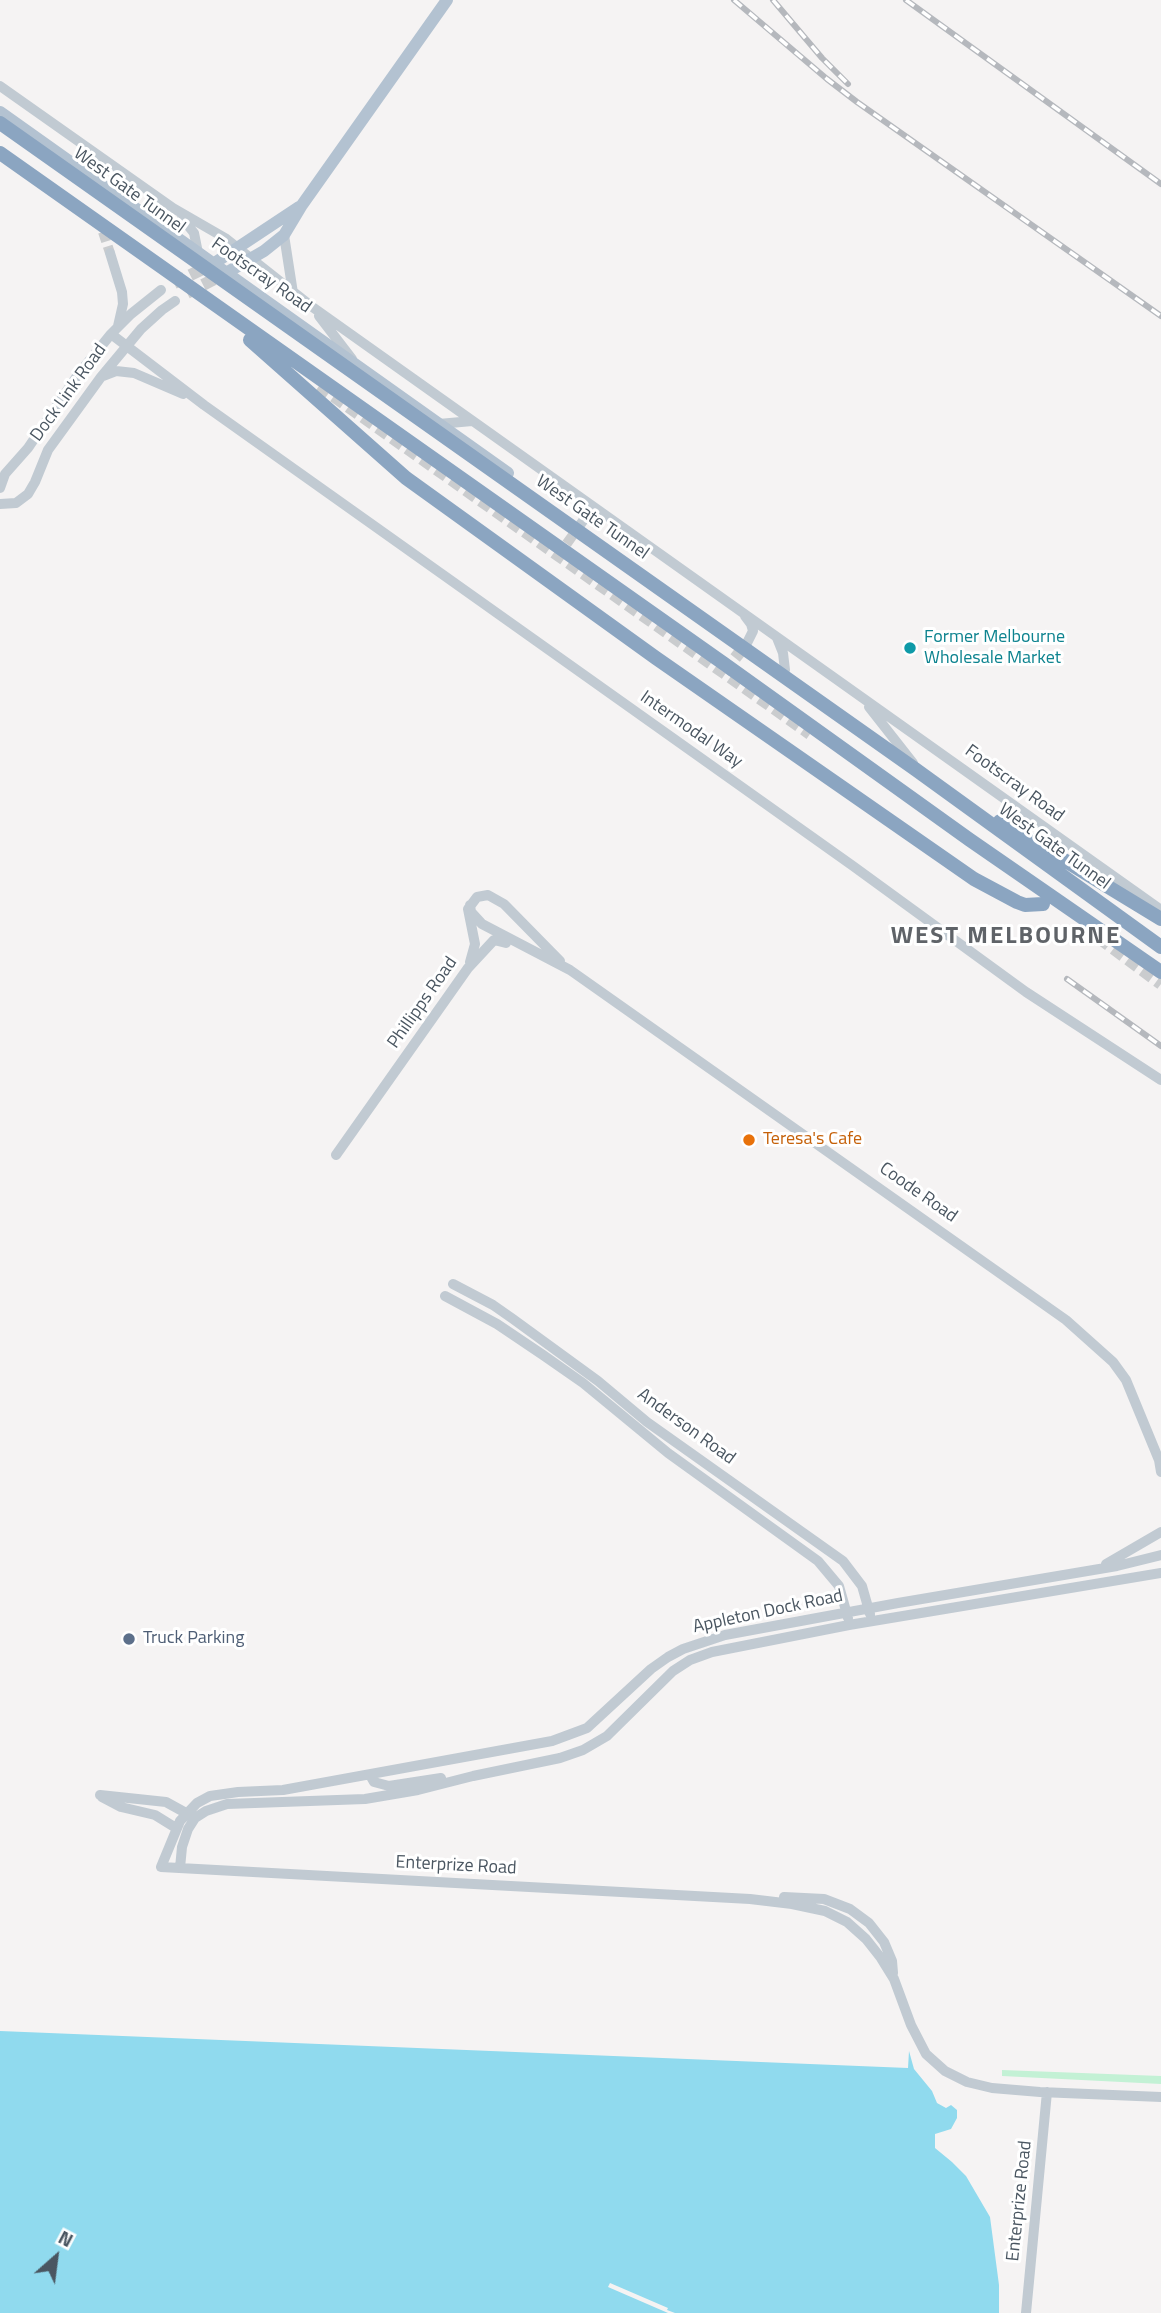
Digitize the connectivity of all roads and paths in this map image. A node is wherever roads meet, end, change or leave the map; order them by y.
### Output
1 (447, 0) edge
2 (0, 86) edge
3 (0, 112) edge
4 (0, 123) edge
5 (88, 149) junction
6 (0, 153) edge
7 (75, 166) junction
8 (302, 205) junction
9 (173, 208) junction
10 (284, 235) junction
11 (238, 248) junction
12 (110, 253) tunnel mouth
13 (198, 254) junction
14 (252, 259) junction
15 (213, 264) junction
16 (226, 273) junction
17 (161, 290) tunnel mouth
18 (293, 293) junction
19 (202, 297) junction
20 (175, 300) tunnel mouth
21 (311, 306) junction
22 (115, 330) junction
23 (127, 345) junction
24 (358, 366) junction
25 (101, 377) junction
26 (204, 405) junction
27 (472, 421) junction
28 (439, 424) junction
29 (0, 488) edge
30 (0, 504) edge
31 (593, 507) junction
32 (580, 524) junction
33 (738, 609) junction
34 (773, 633) junction
35 (747, 643) junction
36 (785, 670) joint
37 (846, 686) junction
38 (914, 767) junction
39 (1050, 902) junction
40 (470, 905) junction
41 (1161, 910) edge
42 (1161, 919) edge
43 (1161, 947) edge
44 (468, 968) junction
45 (570, 970) junction
46 (1161, 972) edge
47 (1161, 980) edge
48 (1161, 1080) edge
49 (336, 1154) dead end
50 (453, 1284) dead end
51 (445, 1296) dead end
52 (1160, 1464) edge
53 (1161, 1532) edge
54 (1161, 1555) edge
55 (1093, 1570) junction
56 (1161, 1573) edge
57 (1146, 1576) junction
58 (1161, 1579) edge
59 (869, 1608) junction
60 (846, 1612) junction
61 (871, 1621) junction
62 (849, 1625) junction
63 (492, 1773) junction
64 (370, 1775) junction
65 (186, 1813) junction
66 (176, 1828) junction
67 (161, 1867) joint
68 (180, 1868) junction
69 (1047, 2092) junction
70 (1161, 2096) edge
71 (1026, 2313) edge

1 - 8 main road
2 - 5 street, Footscray Road
3 - 7 main road, Footscray Road
4 - 38 highway, West Gate Tunnel
5 - 7 street
5 - 9 street, Footscray Road
6 - 19 highway
7 - 13 main road, Footscray Road
8 - 10 main road
8 - 11 main road
9 - 11 street, Footscray Road
9 - 13 street
10 - 14 main road
10 - 18 street
11 - 14 street, Footscray Road
11 - 15 main road
12 - 22 street
13 - 15 main road, Footscray Road
14 - 16 main road
14 - 18 street, Footscray Road
15 - 16 main road, Footscray Road
16 - 24 main road, Footscray Road
17 - 22 street, Dock Link Road
18 - 21 street, Footscray Road
19 - 39 highway
19 - 39 highway
20 - 23 street, Dock Link Road
21 - 24 street, Footscray Road
21 - 27 street, Footscray Road
22 - 23 street, Intermodal Way
22 - 29 street, Dock Link Road
23 - 25 street, Dock Link Road
23 - 26 street, Intermodal Way
24 - 28 main road, Footscray Road
25 - 26 street, Intermodal Way
25 - 30 street, Dock Link Road
26 - 48 street, Intermodal Way
27 - 28 street
27 - 31 street, Footscray Road
28 - 32 main road, Footscray Road
31 - 32 street
31 - 33 street, Footscray Road
32 - 35 main road, Footscray Road
33 - 34 street, Footscray Road
33 - 35 street
34 - 36 street, Footscray Road
34 - 37 street, Footscray Road
35 - 36 main road, Footscray Road
37 - 38 street, Footscray Road
37 - 41 street, Footscray Road
38 - 42 highway
38 - 43 highway, West Gate Tunnel
39 - 46 highway
39 - 47 highway
40 - 44 street
40 - 45 street, Coode Road
40 - 45 street, Coode Road
44 - 45 street, Phillipps Road
44 - 49 street, Phillipps Road
45 - 52 street, Coode Road
50 - 59 street, Anderson Road
51 - 60 street, Anderson Road
53 - 55 street
54 - 55 street, Appleton Dock Road
55 - 59 street, Appleton Dock Road
56 - 57 street, Appleton Dock Road
57 - 58 street
57 - 61 street, Appleton Dock Road
59 - 60 street, Appleton Dock Road
59 - 61 street, Anderson Road
60 - 62 street, Anderson Road
60 - 64 street, Appleton Dock Road
61 - 62 street, Appleton Dock Road
62 - 63 street, Appleton Dock Road
63 - 64 street
63 - 68 street, Appleton Dock Road
64 - 65 street, Appleton Dock Road
65 - 66 street, Appleton Dock Road
65 - 66 street
66 - 67 street, Appleton Dock Road
67 - 68 street, Enterprize Road
68 - 69 street, Enterprize Road
69 - 70 street, Enterprize Road
69 - 71 street, Enterprize Road

